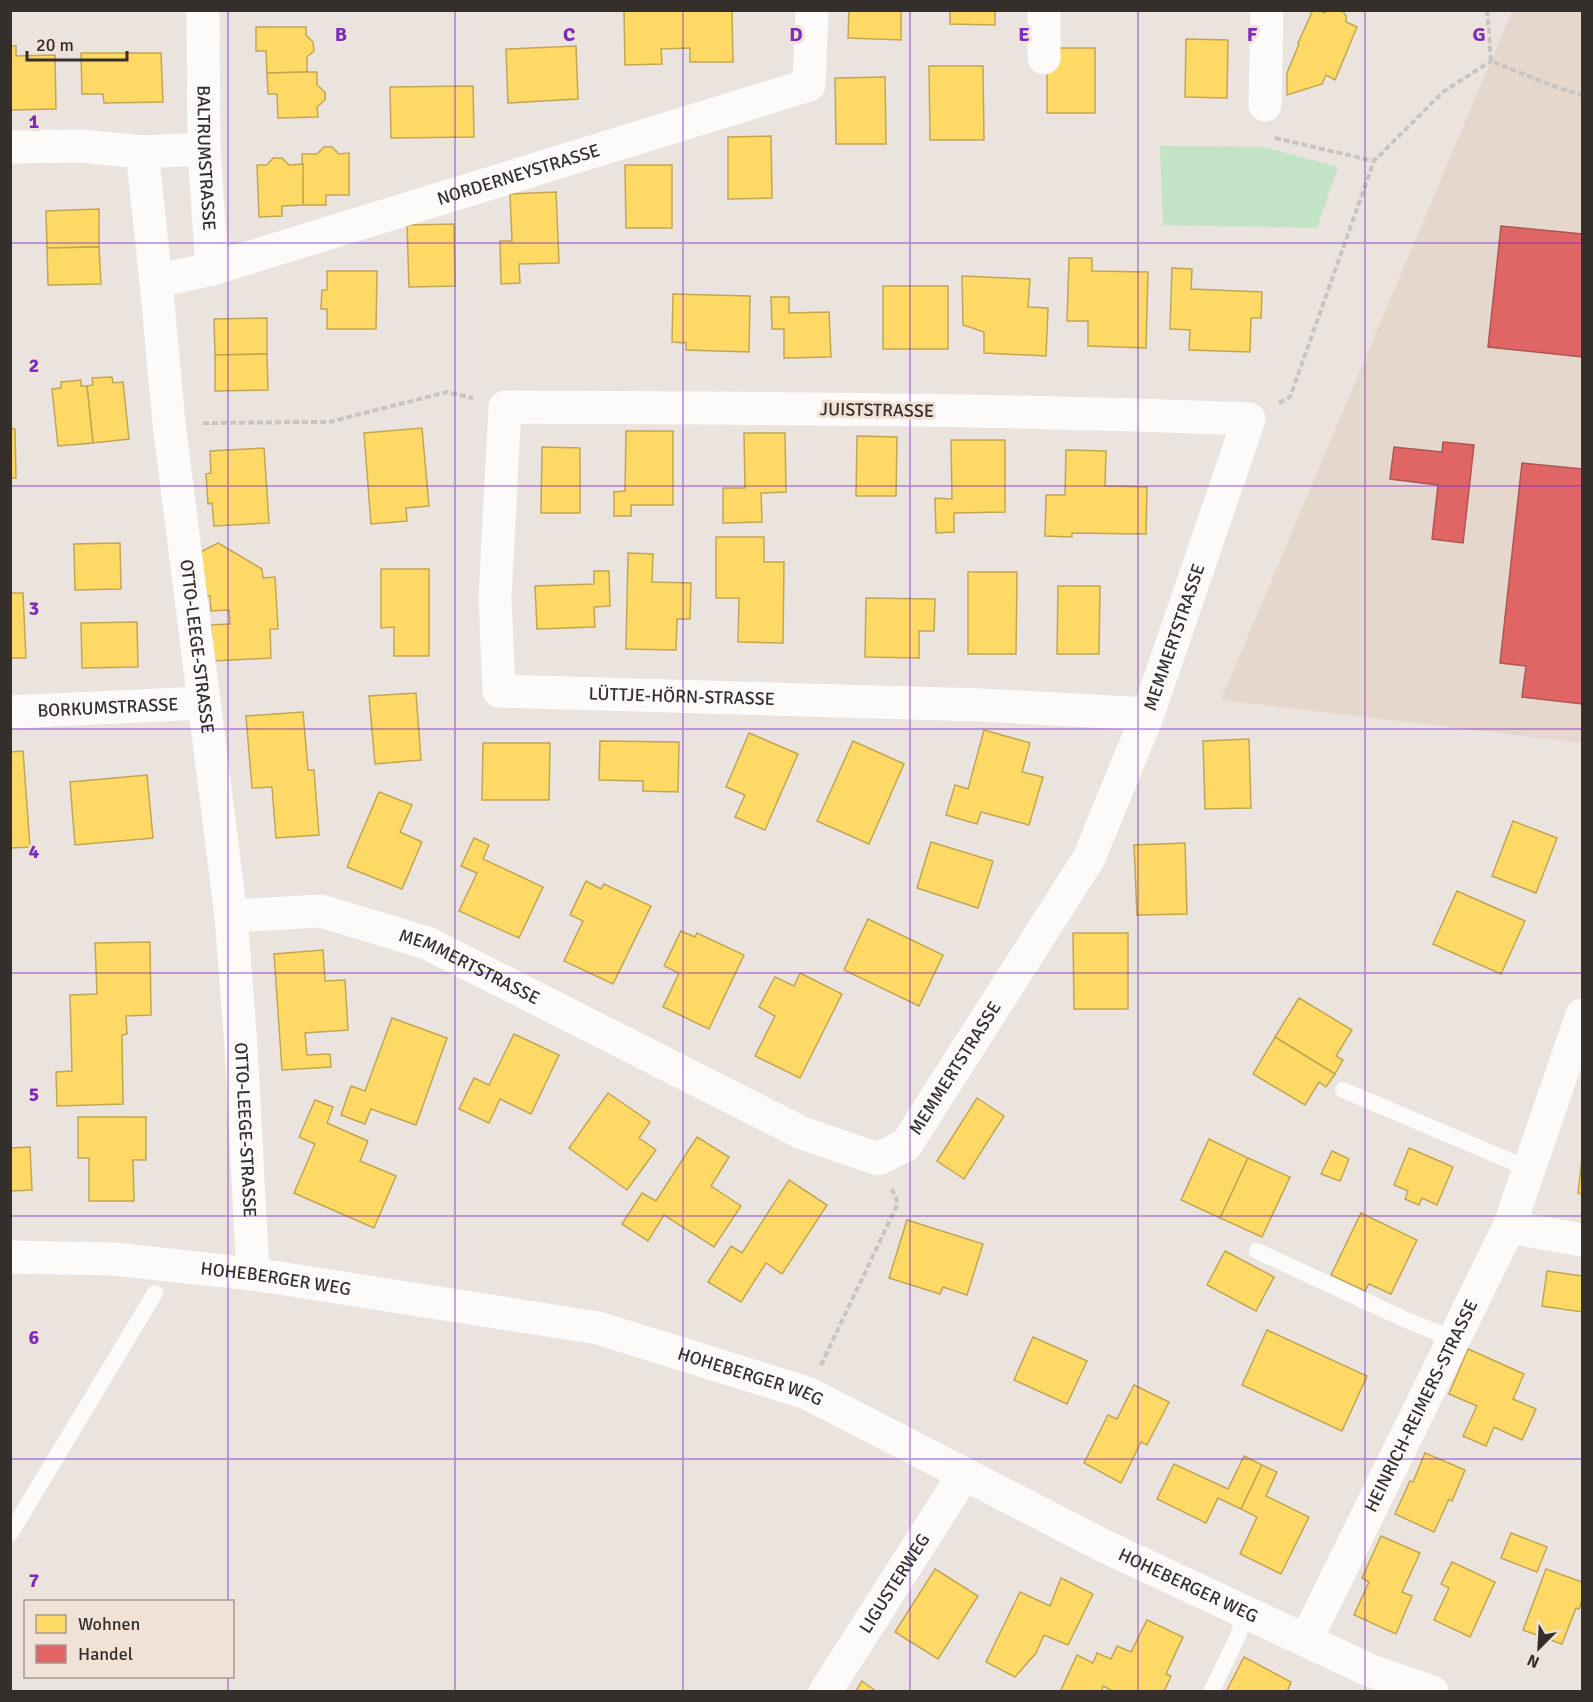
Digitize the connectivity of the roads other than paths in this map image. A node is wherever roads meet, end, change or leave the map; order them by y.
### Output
1 (203, 10) edge
2 (812, 10) edge
3 (1044, 10) edge
4 (1266, 10) edge
5 (1044, 58) dead end
6 (1265, 105) road end
7 (10, 147) edge
8 (204, 149) junction
9 (142, 153) junction
10 (212, 269) junction
11 (156, 281) junction
12 (505, 407) joint
13 (1249, 419) joint
14 (203, 703) junction
15 (10, 712) edge
16 (1148, 714) junction
17 (231, 916) junction
18 (1582, 1015) edge
19 (1343, 1090) dead end
20 (1529, 1169) junction
21 (1509, 1227) junction
22 (1582, 1240) edge
23 (1257, 1251) dead end
24 (10, 1257) edge
25 (253, 1274) junction
26 (155, 1293) dead end
27 (1454, 1339) junction
28 (963, 1473) junction
29 (10, 1534) edge
30 (1245, 1612) junction
31 (1306, 1641) junction
32 (825, 1692) edge
33 (1211, 1692) edge
34 (1432, 1692) edge

1 - 8 street, BALTRUMSTRASSE
2 - 10 street, NORDERNEYSTRASSE
3 - 5 street
4 - 6 street
7 - 9 street
8 - 9 street
8 - 10 street, BALTRUMSTRASSE
9 - 11 street, OTTO-LEEGE-STRASSE
10 - 11 street, NORDERNEYSTRASSE
11 - 14 street, OTTO-LEEGE-STRASSE
12 - 13 street, JUISTSTRASSE
12 - 16 street, LÜTTJE-HÖRN-STRASSE
13 - 16 street, MEMMERTSTRASSE
14 - 15 street, BORKUMSTRASSE
14 - 17 street, OTTO-LEEGE-STRASSE
16 - 17 street, MEMMERTSTRASSE
17 - 25 street, OTTO-LEEGE-STRASSE
18 - 20 street, HEINRICH-REIMERS-STRASSE
19 - 20 lane
20 - 21 street, HEINRICH-REIMERS-STRASSE
21 - 22 street
21 - 27 street, HEINRICH-REIMERS-STRASSE
23 - 27 lane
24 - 25 street, HOHEBERGER WEG
25 - 28 street, HOHEBERGER WEG
26 - 29 lane
27 - 31 street, HEINRICH-REIMERS-STRASSE
28 - 30 street, HOHEBERGER WEG
28 - 32 street, LIGUSTERWEG
30 - 31 street, HOHEBERGER WEG
30 - 33 lane
31 - 34 street, HOHEBERGER WEG

